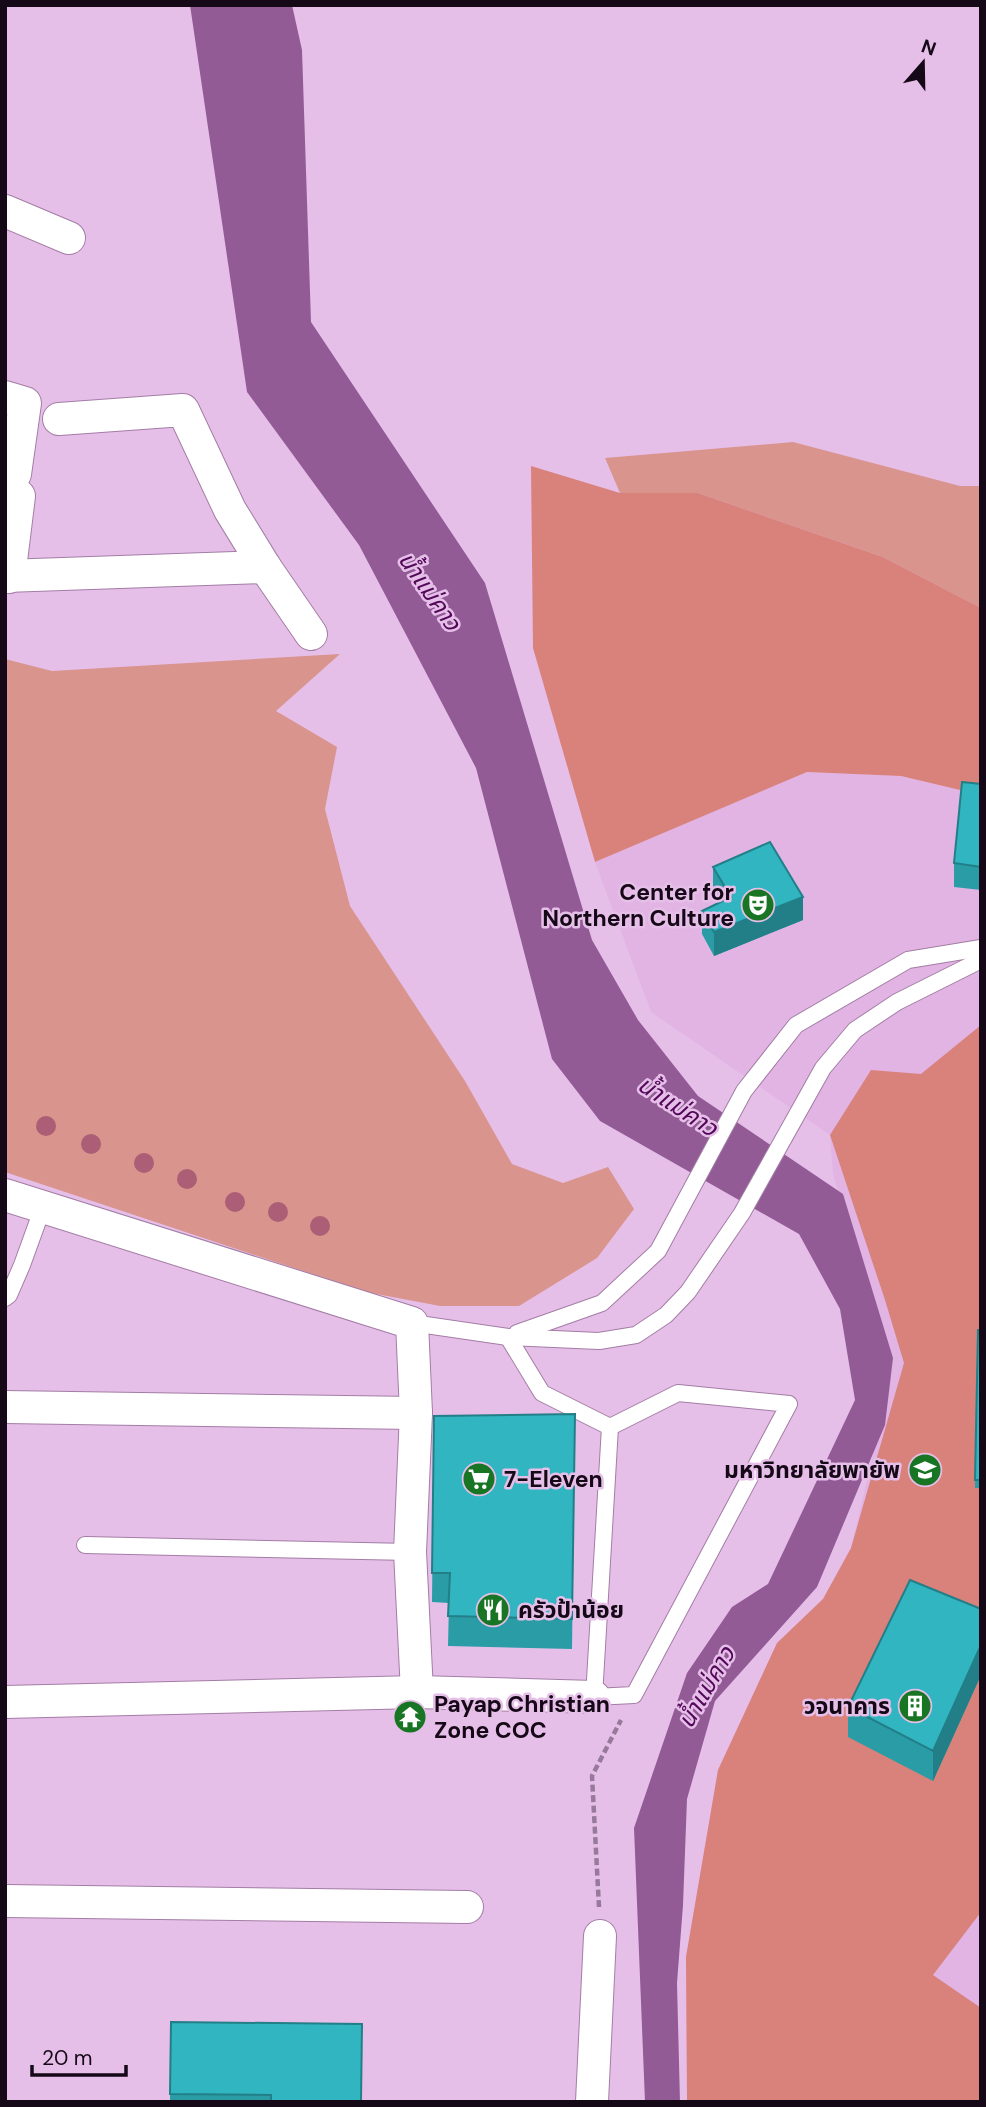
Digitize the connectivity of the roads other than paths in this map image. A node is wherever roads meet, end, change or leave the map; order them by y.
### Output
1 (5, 211) edge
2 (69, 238) dead end
3 (5, 397) edge
4 (59, 419) dead end
5 (265, 567) junction
6 (7, 577) edge
7 (311, 634) dead end
8 (981, 948) edge
9 (981, 960) edge
10 (5, 1195) edge
11 (43, 1207) junction
12 (5, 1298) edge
13 (412, 1323) junction
14 (508, 1336) junction
15 (5, 1407) edge
16 (416, 1413) junction
17 (610, 1427) junction
18 (85, 1545) dead end
19 (410, 1552) junction
20 (417, 1692) junction
21 (594, 1697) junction
22 (5, 1702) edge
23 (5, 1901) edge
24 (467, 1907) dead end
25 (600, 1936) road end
26 (592, 2102) edge

1 - 2 street
3 - 6 street
4 - 5 street
5 - 6 street
5 - 7 street
8 - 14 lane
9 - 14 lane
10 - 11 street
11 - 12 lane
11 - 13 street
13 - 14 lane
13 - 16 street
14 - 17 lane
15 - 16 street
16 - 19 street
17 - 21 lane
17 - 21 lane
18 - 19 lane
19 - 20 street
20 - 21 street
20 - 22 street
23 - 24 street
25 - 26 street

